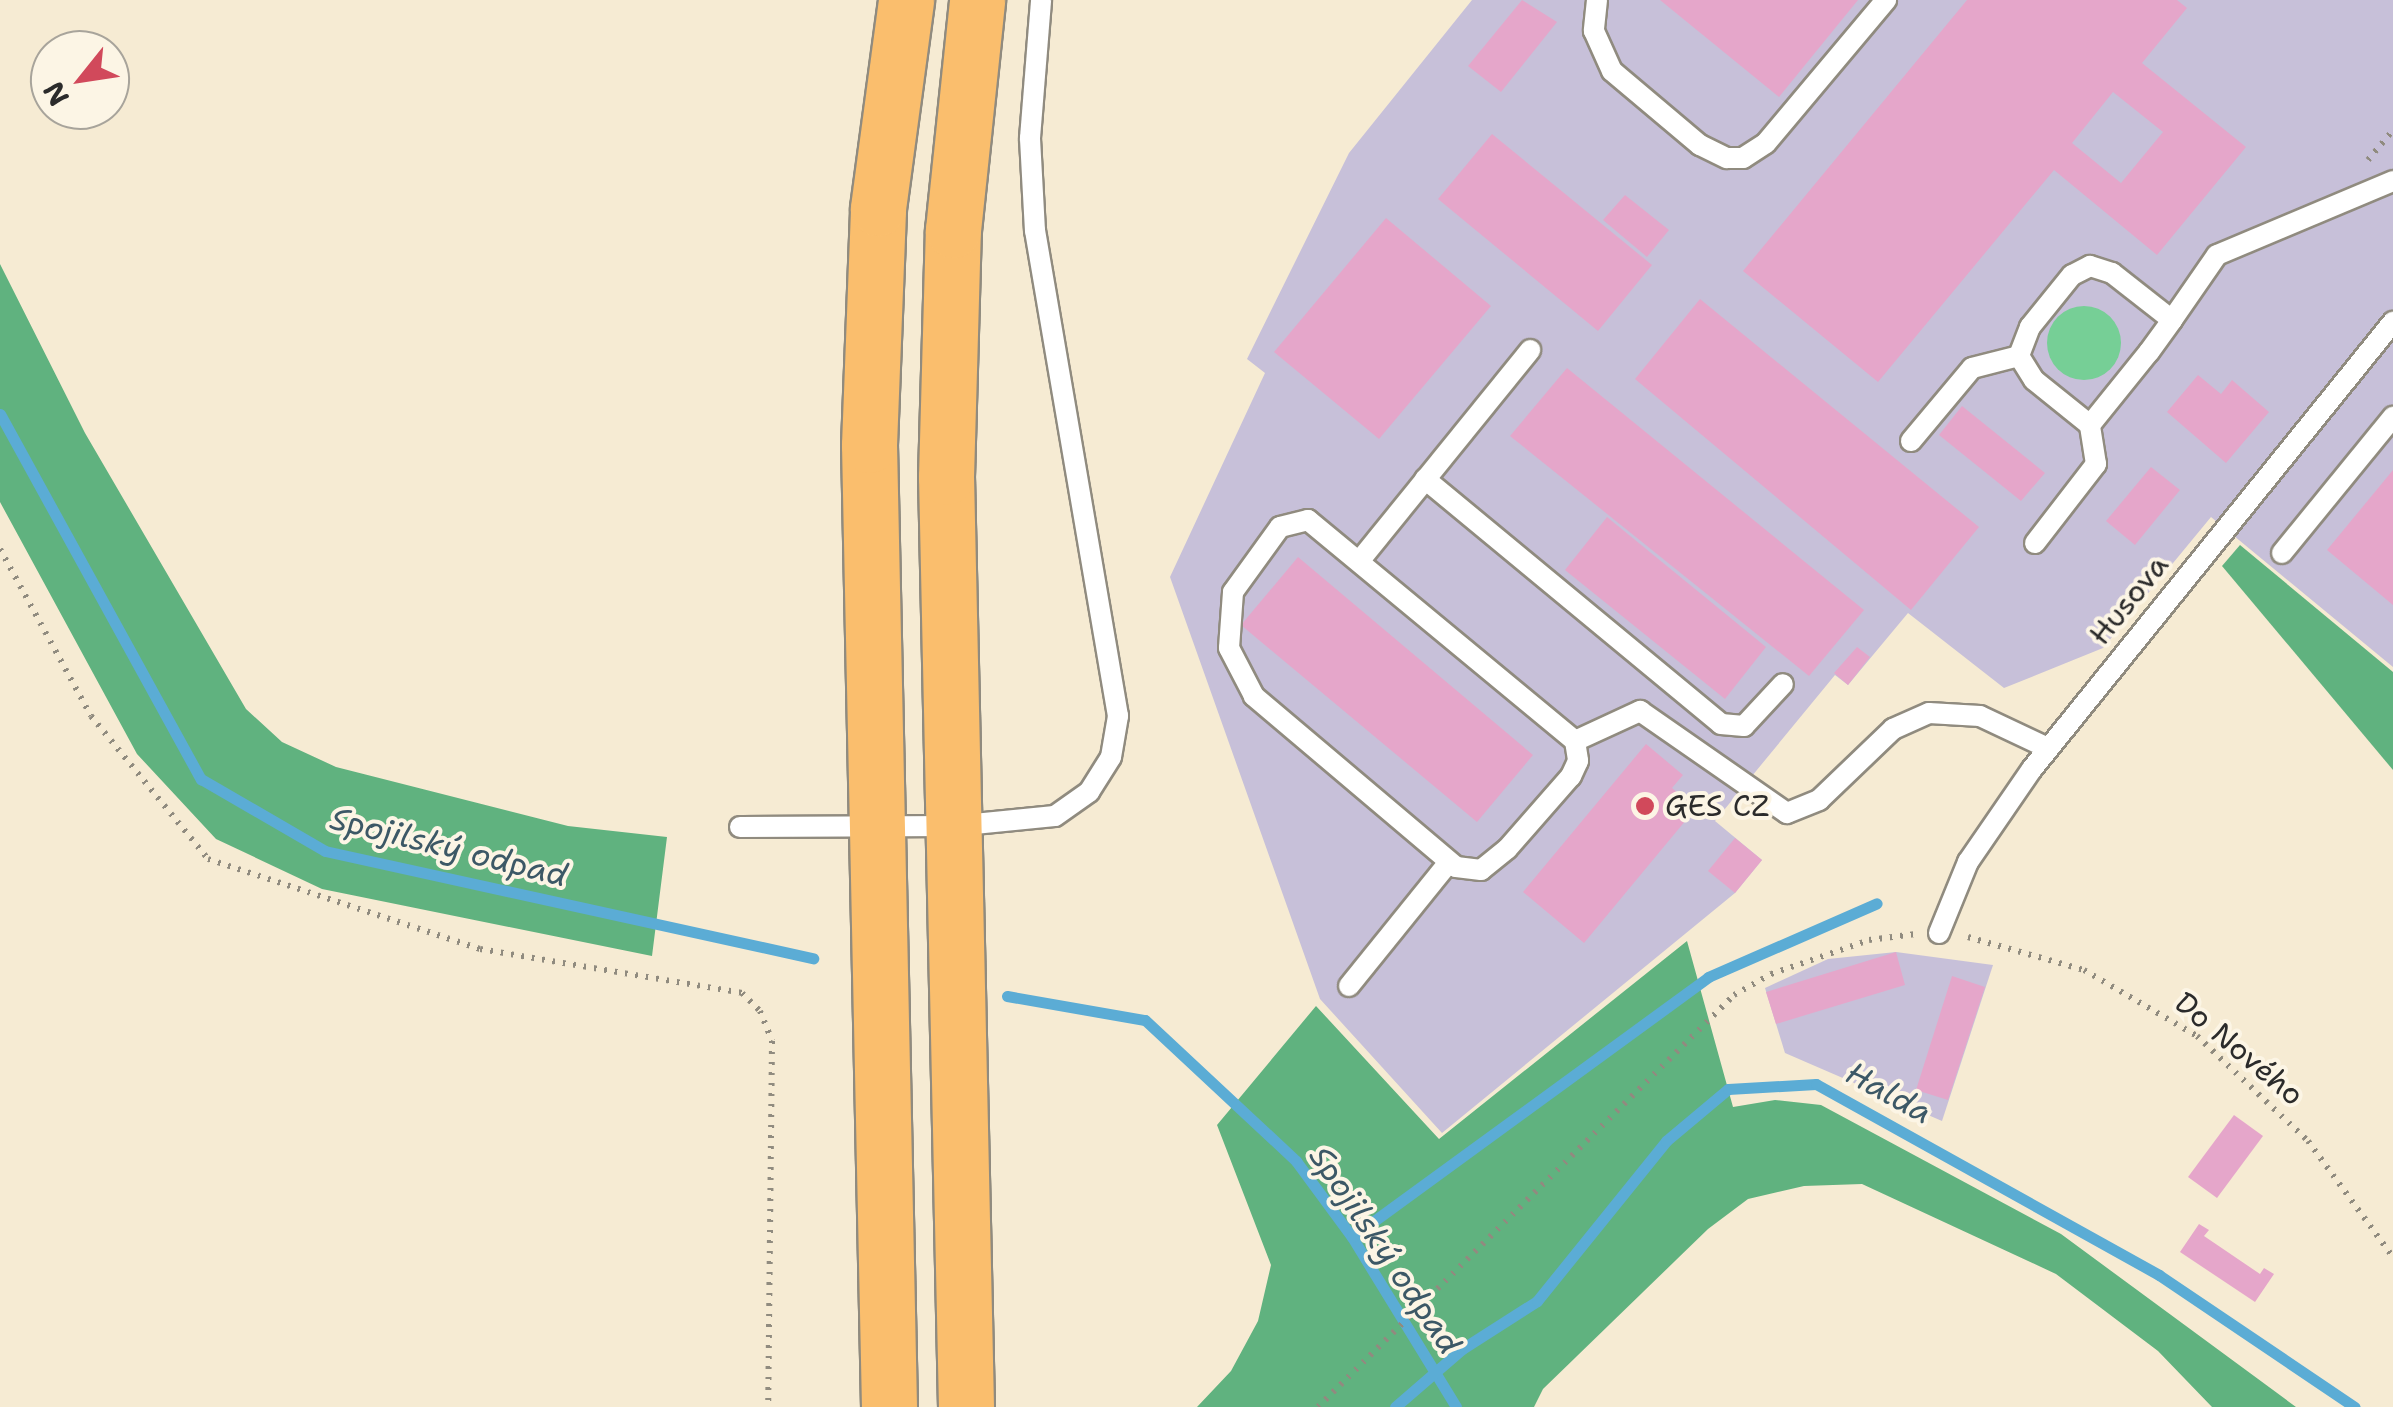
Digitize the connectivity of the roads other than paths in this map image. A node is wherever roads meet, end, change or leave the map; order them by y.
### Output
1 (906, 0) edge
2 (978, 0) edge
3 (1041, 0) edge
4 (1597, 0) edge
5 (1886, 0) edge
6 (2393, 180) edge
7 (2172, 320) junction
8 (2393, 322) edge
9 (1530, 350) dead end
10 (2019, 356) junction
11 (2393, 417) edge
12 (2090, 425) junction
13 (1910, 441) dead end
14 (1425, 479) junction
15 (2035, 543) dead end
16 (2282, 553) dead end
17 (1361, 559) junction
18 (1783, 684) dead end
19 (1575, 741) junction
20 (2048, 748) junction
21 (875, 826) junction
22 (954, 826) junction
23 (740, 827) dead end
24 (1449, 862) junction
25 (1939, 933) road end
26 (1349, 986) dead end
27 (889, 1407) edge
28 (966, 1407) edge

1 - 21 main road
2 - 22 main road
3 - 22 lane
4 - 5 lane
6 - 7 lane
7 - 10 lane
7 - 12 lane
8 - 20 lane, Husova
9 - 14 lane
10 - 12 lane
10 - 13 lane
11 - 16 lane
12 - 15 lane
14 - 17 lane
14 - 18 lane
17 - 19 lane
17 - 24 lane
19 - 20 lane
19 - 24 lane
20 - 25 lane, Husova
21 - 22 lane
21 - 23 lane
21 - 27 main road
22 - 28 main road
24 - 26 lane

